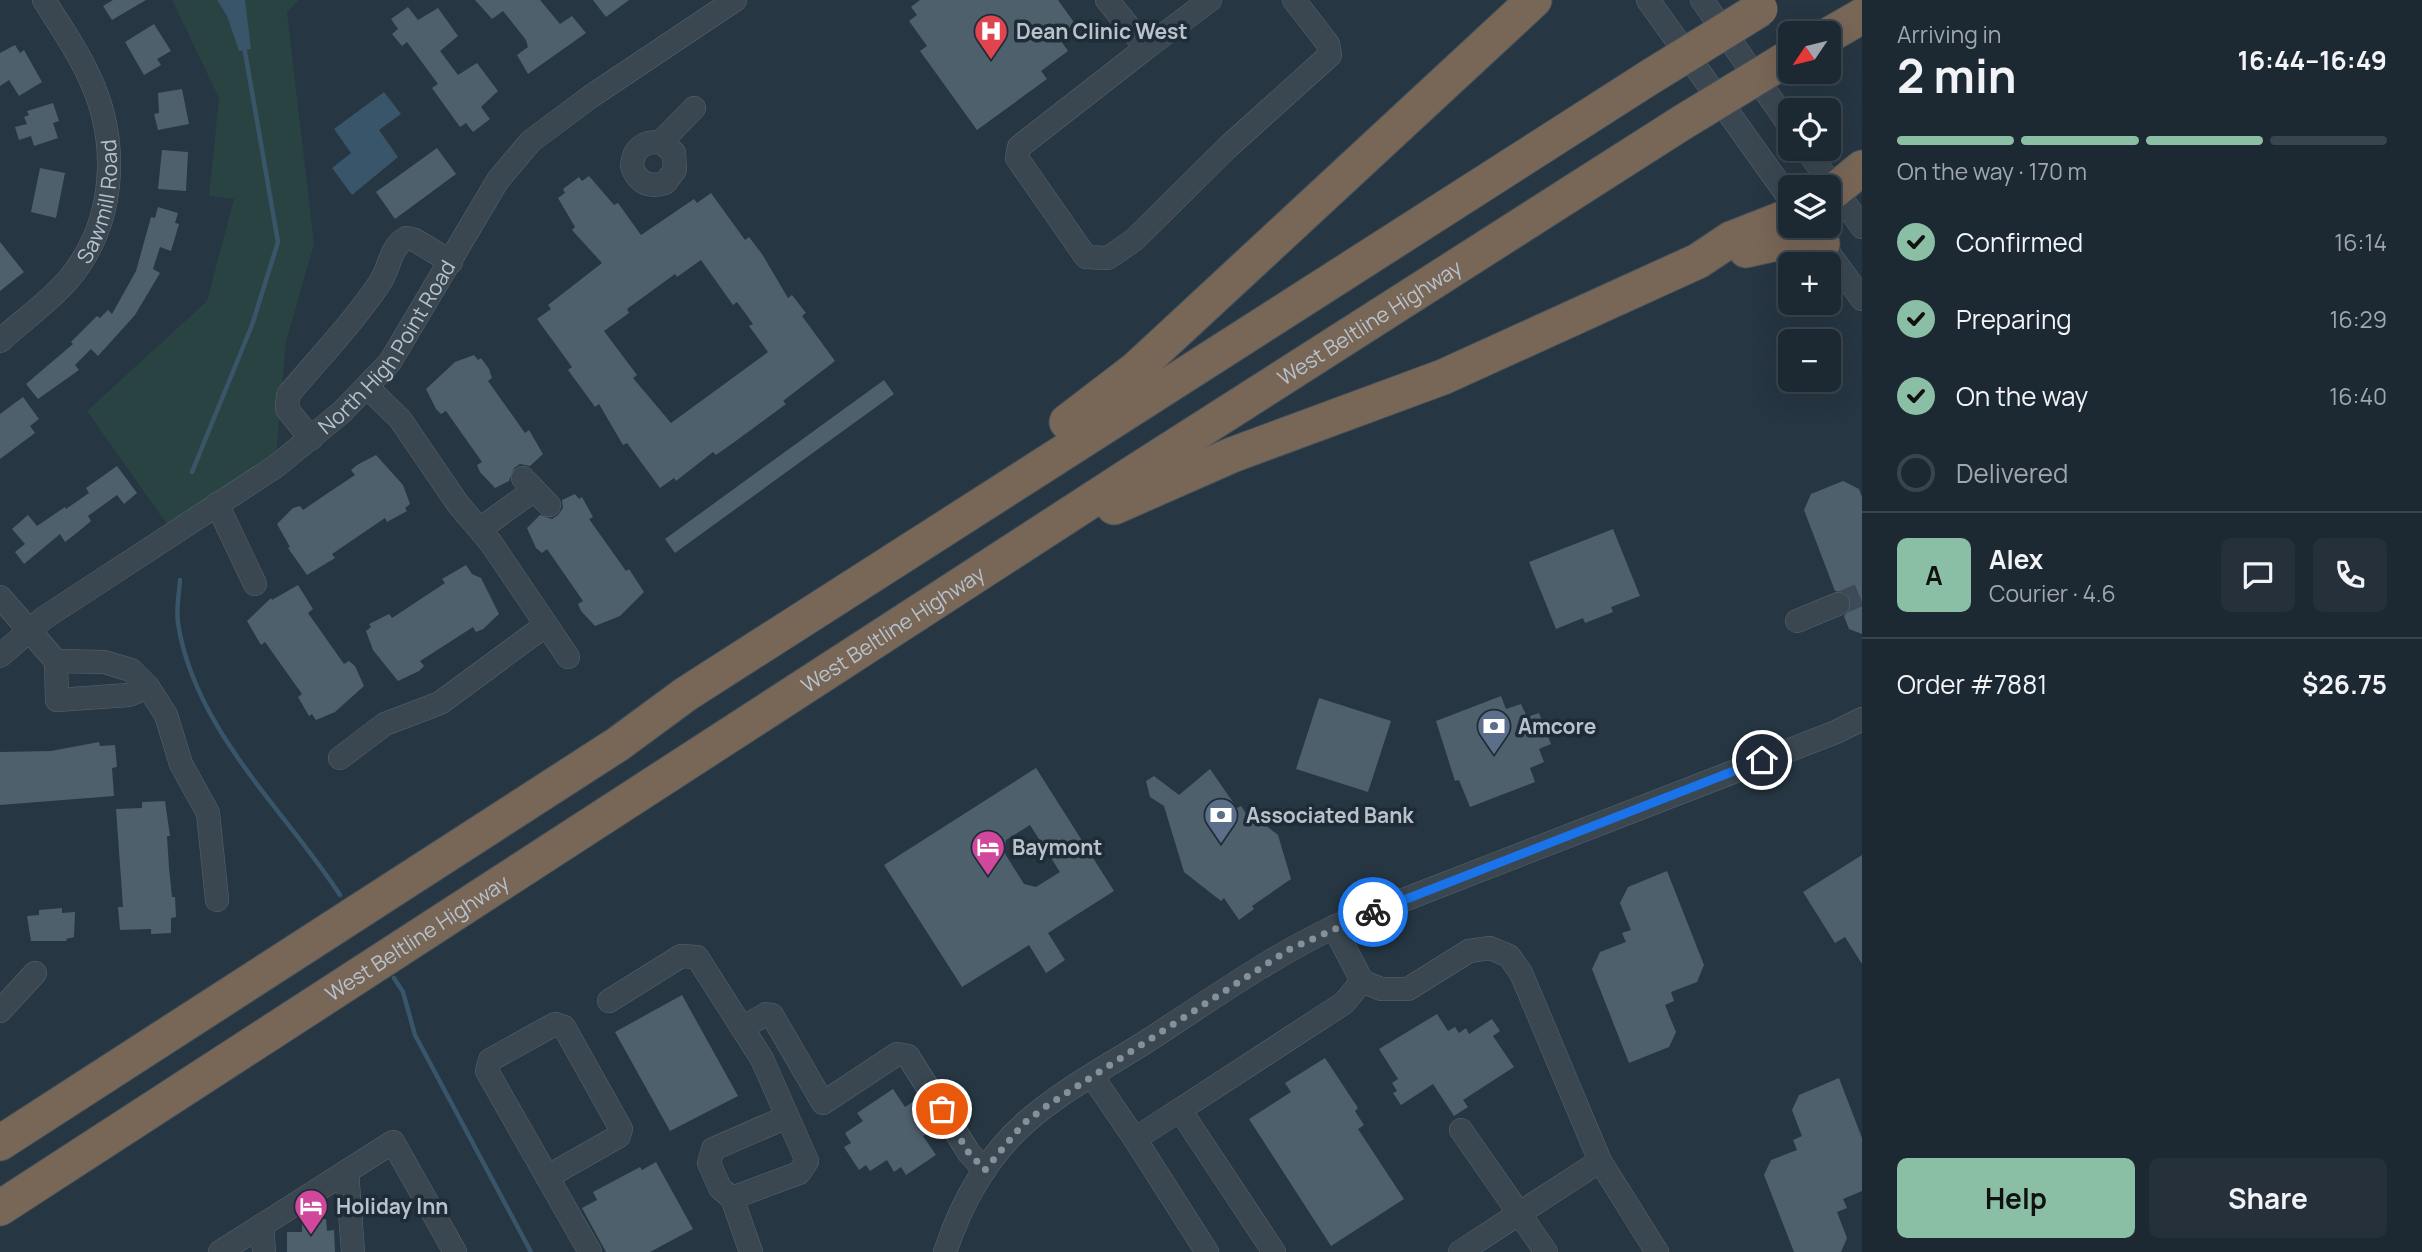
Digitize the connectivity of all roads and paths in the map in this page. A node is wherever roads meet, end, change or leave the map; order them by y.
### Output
1 (44, 0) edge
2 (735, 0) edge
3 (1210, 0) edge
4 (1294, 0) edge
5 (1534, 0) edge
6 (1648, 0) edge
7 (1702, 0) edge
8 (1117, 4) edge
9 (1767, 4) edge
10 (1862, 16) edge
11 (1841, 28) edge
12 (1146, 48) junction
13 (1778, 64) edge
14 (694, 108) dead end
15 (1778, 109) edge
16 (661, 142) dead end
17 (1862, 168) edge
18 (1778, 182) edge
19 (1841, 186) edge
20 (1841, 203) edge
21 (1778, 221) edge
22 (1862, 227) edge
23 (1801, 238) edge
24 (1818, 238) edge
25 (1698, 261) junction
26 (451, 262) junction
27 (1862, 299) edge
28 (0, 341) edge
29 (367, 387) junction
30 (311, 439) junction
31 (535, 491) dead end
32 (217, 504) junction
33 (480, 529) junction
34 (255, 584) dead end
35 (0, 597) edge
36 (1838, 604) tunnel mouth
37 (1797, 621) dead end
38 (546, 625) junction
39 (28, 629) junction
40 (859, 653) junction
41 (0, 656) edge
42 (568, 657) dead end
43 (56, 661) junction
44 (148, 687) junction
45 (686, 694) junction
46 (1862, 719) edge
47 (340, 758) dead end
48 (217, 900) dead end
49 (1334, 927) junction
50 (35, 973) dead end
51 (1362, 981) junction
52 (609, 1001) dead end
53 (0, 1011) edge
54 (742, 1028) junction
55 (1092, 1076) junction
56 (1180, 1110) junction
57 (787, 1117) junction
58 (1461, 1130) dead end
59 (1135, 1139) junction
60 (0, 1143) edge
61 (1600, 1161) junction
62 (985, 1170) junction
63 (347, 1171) junction
64 (547, 1177) junction
65 (732, 1198) junction
66 (0, 1208) edge
67 (1520, 1213) junction
68 (262, 1226) junction
69 (220, 1252) edge
70 (264, 1252) edge
71 (353, 1252) edge
72 (455, 1252) edge
73 (590, 1252) edge
74 (751, 1252) edge
75 (945, 1252) edge
76 (1207, 1252) edge
77 (1274, 1252) edge
78 (1460, 1252) edge
79 (1546, 1252) edge
80 (1657, 1252) edge

1 - 28 street, Sawmill Road
2 - 26 street, North High Point Road
3 - 12 street
4 - 12 street
5 - 45 highway
6 - 18 street
7 - 15 street
8 - 12 street
9 - 45 highway, bridge
10 - 11 highway
13 - 40 highway, West Beltline Highway, bridge
14 - 16 street
17 - 19 highway
20 - 22 street
21 - 25 highway
23 - 25 highway
24 - 27 street
25 - 40 highway
26 - 29 street, North High Point Road
26 - 30 street
29 - 30 street, North High Point Road
29 - 33 street
30 - 32 street, North High Point Road
31 - 33 street
32 - 34 street
32 - 39 street, North High Point Road
33 - 38 street
35 - 39 street
36 - 37 street
38 - 42 street
38 - 47 street
39 - 41 street, North High Point Road
39 - 43 street
40 - 66 highway, West Beltline Highway
43 - 44 street
43 - 44 street
44 - 48 street
45 - 60 highway
46 - 49 street
49 - 51 street
49 - 55 street
50 - 53 street
51 - 56 street
51 - 61 street
52 - 54 street
54 - 57 street
54 - 62 street
55 - 59 street
55 - 62 street
56 - 59 street
56 - 77 street
57 - 65 street
57 - 65 street
58 - 67 street
59 - 76 street
61 - 67 street
61 - 80 street
62 - 75 street
63 - 68 street
63 - 71 street
63 - 72 street
64 - 64 street
64 - 73 street
65 - 74 street
67 - 78 street
67 - 79 street
68 - 69 street
68 - 70 street

